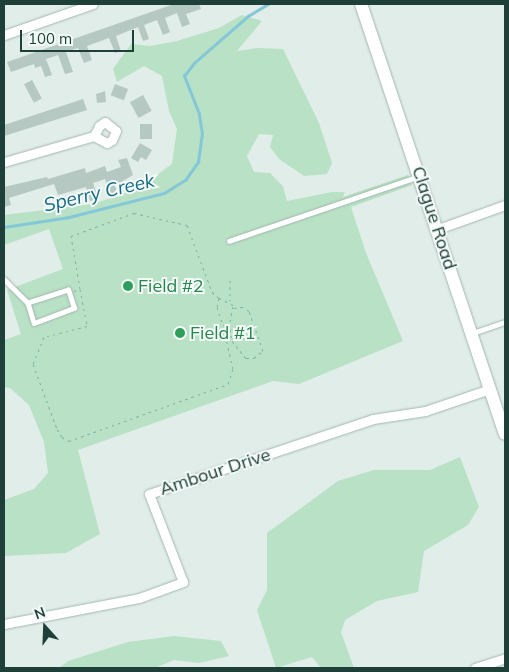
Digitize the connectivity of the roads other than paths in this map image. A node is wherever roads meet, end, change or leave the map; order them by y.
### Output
1 (93, 4) edge
2 (361, 4) edge
3 (4, 35) edge
4 (94, 136) dead end
5 (4, 162) edge
6 (420, 175) junction
7 (505, 206) edge
8 (438, 228) junction
9 (229, 241) dead end
10 (4, 279) edge
11 (28, 303) junction
12 (505, 322) edge
13 (472, 333) junction
14 (490, 389) junction
15 (501, 405) edge
16 (505, 434) edge
17 (4, 624) edge
18 (505, 658) edge
19 (476, 668) edge

1 - 3 street
2 - 6 main road, Clague Road
4 - 5 street
6 - 8 main road, Clague Road
6 - 9 lane
7 - 8 street
8 - 13 main road, Clague Road
10 - 11 lane
11 - 11 lane
12 - 13 lane
13 - 14 main road, Clague Road
14 - 15 main road, Clague Road
14 - 17 street, Ambour Drive
15 - 16 main road, Clague Road
18 - 19 street

